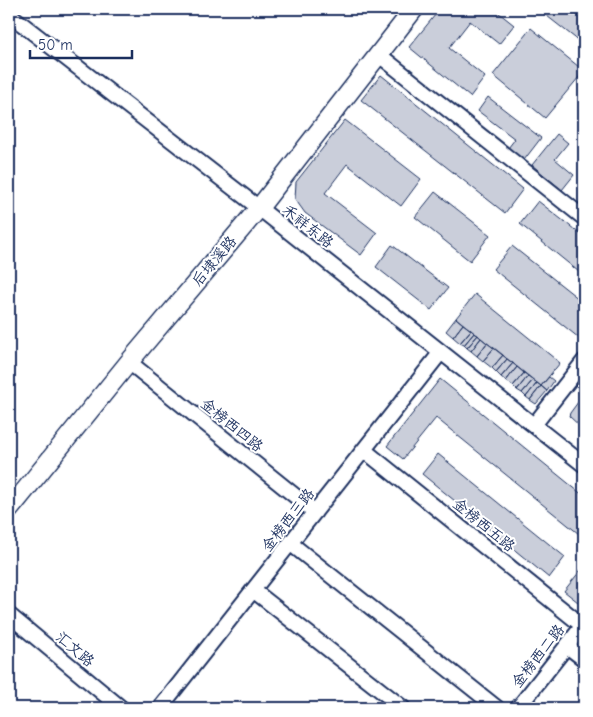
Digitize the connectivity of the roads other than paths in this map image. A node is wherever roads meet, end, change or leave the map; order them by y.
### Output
1 (414, 9) edge
2 (9, 14) edge
3 (378, 54) junction
4 (259, 208) junction
5 (584, 218) edge
6 (441, 352) junction
7 (584, 361) edge
8 (129, 362) junction
9 (534, 425) junction
10 (364, 450) junction
11 (584, 465) edge
12 (9, 510) edge
13 (315, 512) junction
14 (290, 543) junction
15 (253, 590) junction
16 (9, 615) edge
17 (584, 625) edge
18 (567, 646) junction
19 (584, 659) edge
20 (122, 708) edge
21 (160, 708) edge
22 (403, 708) edge
23 (496, 708) edge
24 (518, 708) edge

1 - 3 main road, 后埭溪路
2 - 4 street, 禾祥东路
3 - 4 main road, 后埭溪路
3 - 5 street
4 - 6 street, 禾祥东路
4 - 8 main road, 后埭溪路
6 - 9 street, 禾祥东路
6 - 10 street, 金榜西三路
7 - 9 street
8 - 12 main road, 后埭溪路
8 - 13 street, 金榜西四路
9 - 11 street, 禾祥东路
10 - 13 street, 金榜西三路
10 - 17 street, 金榜西五路
13 - 14 street, 金榜西三路
14 - 15 street, 金榜西三路
14 - 23 street
15 - 21 street, 金榜西三路
15 - 22 street
16 - 20 street, 汇文路
17 - 18 street, 金榜西二路
18 - 19 street
18 - 24 street, 金榜西二路

